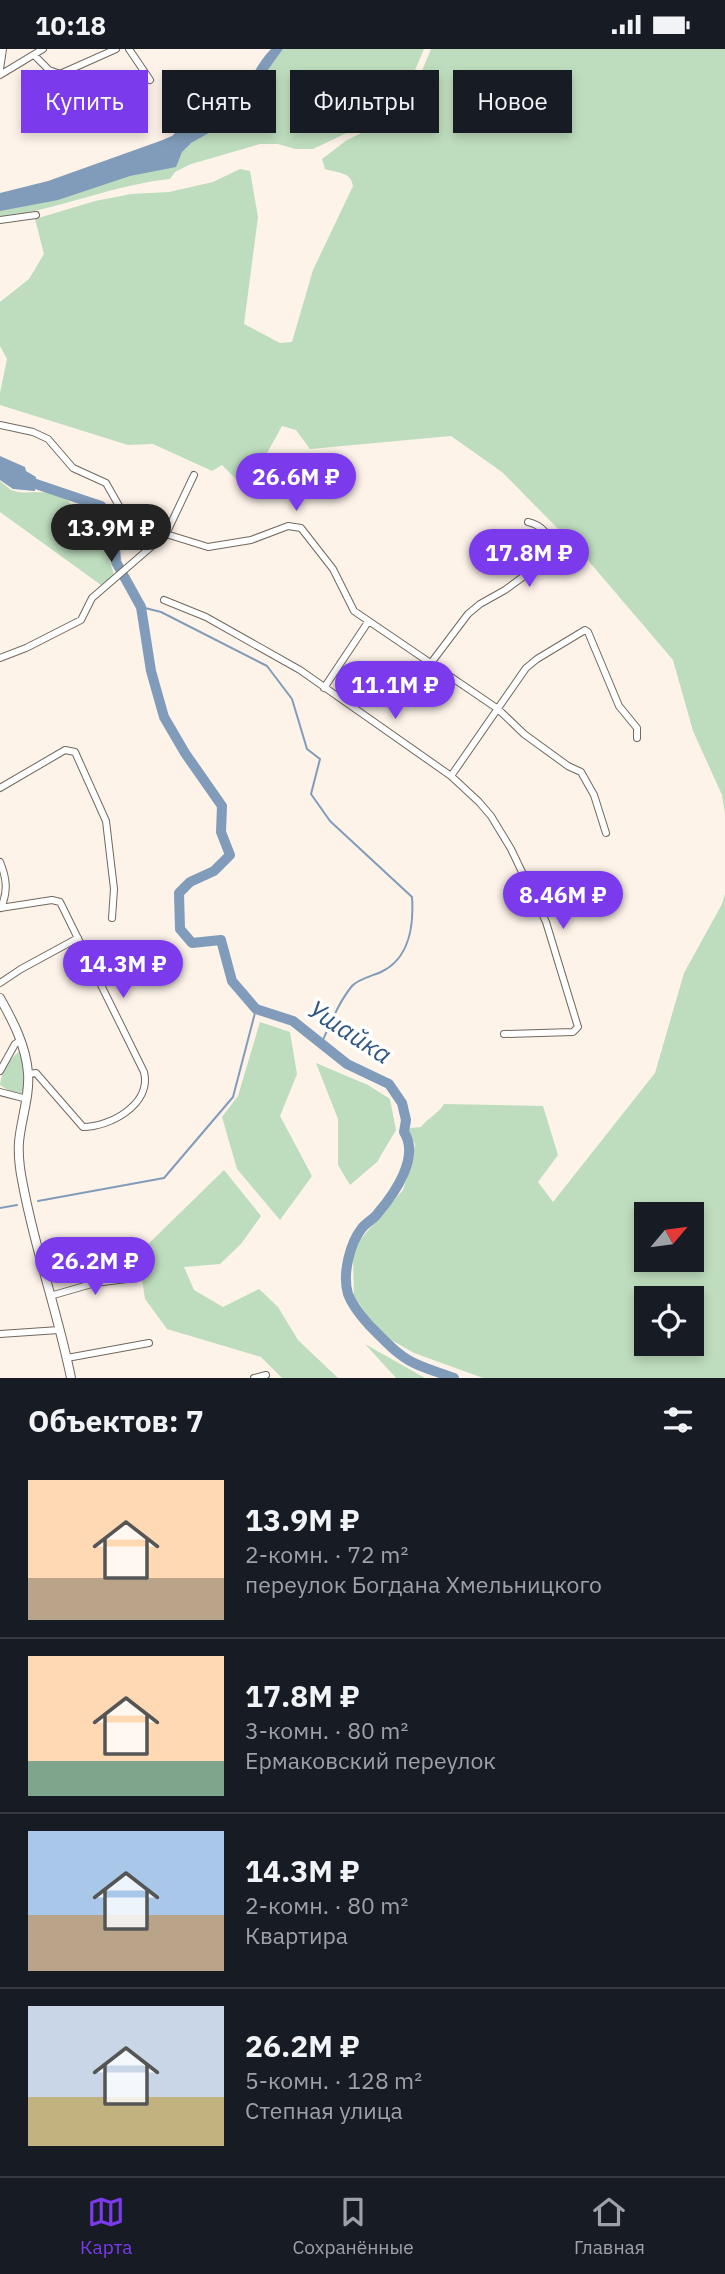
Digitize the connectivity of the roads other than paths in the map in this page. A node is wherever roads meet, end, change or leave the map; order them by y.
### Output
1 (3, 49) edge
2 (43, 49) edge
3 (116, 49) edge
4 (129, 49) edge
5 (35, 56) junction
6 (0, 69) edge
7 (0, 75) edge
8 (150, 79) dead end
9 (36, 215) dead end
10 (0, 220) edge
11 (0, 425) edge
12 (194, 475) dead end
13 (528, 522) dead end
14 (166, 534) junction
15 (151, 547) junction
16 (164, 600) dead end
17 (368, 622) junction
18 (0, 658) edge
19 (431, 663) junction
20 (324, 688) junction
21 (498, 709) junction
22 (637, 738) dead end
23 (451, 776) junction
24 (0, 788) edge
25 (606, 833) dead end
26 (0, 862) edge
27 (0, 908) edge
28 (112, 918) dead end
29 (78, 938) junction
30 (0, 983) edge
31 (0, 998) edge
32 (504, 1034) dead end
33 (21, 1040) junction
34 (0, 1070) edge
35 (28, 1074) junction
36 (0, 1093) edge
37 (27, 1099) junction
38 (135, 1278) dead end
39 (50, 1296) junction
40 (59, 1330) junction
41 (0, 1334) edge
42 (149, 1343) dead end
43 (67, 1358) junction
44 (266, 1374) dead end
45 (71, 1378) edge
46 (254, 1378) edge

1 - 6 street
2 - 5 street
3 - 5 street
4 - 8 street
5 - 7 street
9 - 10 street
11 - 15 street
12 - 14 street
13 - 19 street
14 - 15 street
14 - 17 street
15 - 18 street
16 - 20 street
17 - 19 street
17 - 20 street
19 - 21 street
20 - 23 street
21 - 22 street
21 - 23 street
21 - 25 street
23 - 32 street
24 - 28 street
26 - 27 street
27 - 29 street
29 - 30 street
29 - 35 street
31 - 33 street
33 - 34 street
33 - 35 street
35 - 37 street
36 - 37 street
37 - 39 street
38 - 39 street
39 - 40 street
40 - 41 street
40 - 43 street
42 - 43 street
43 - 45 street
44 - 46 street

